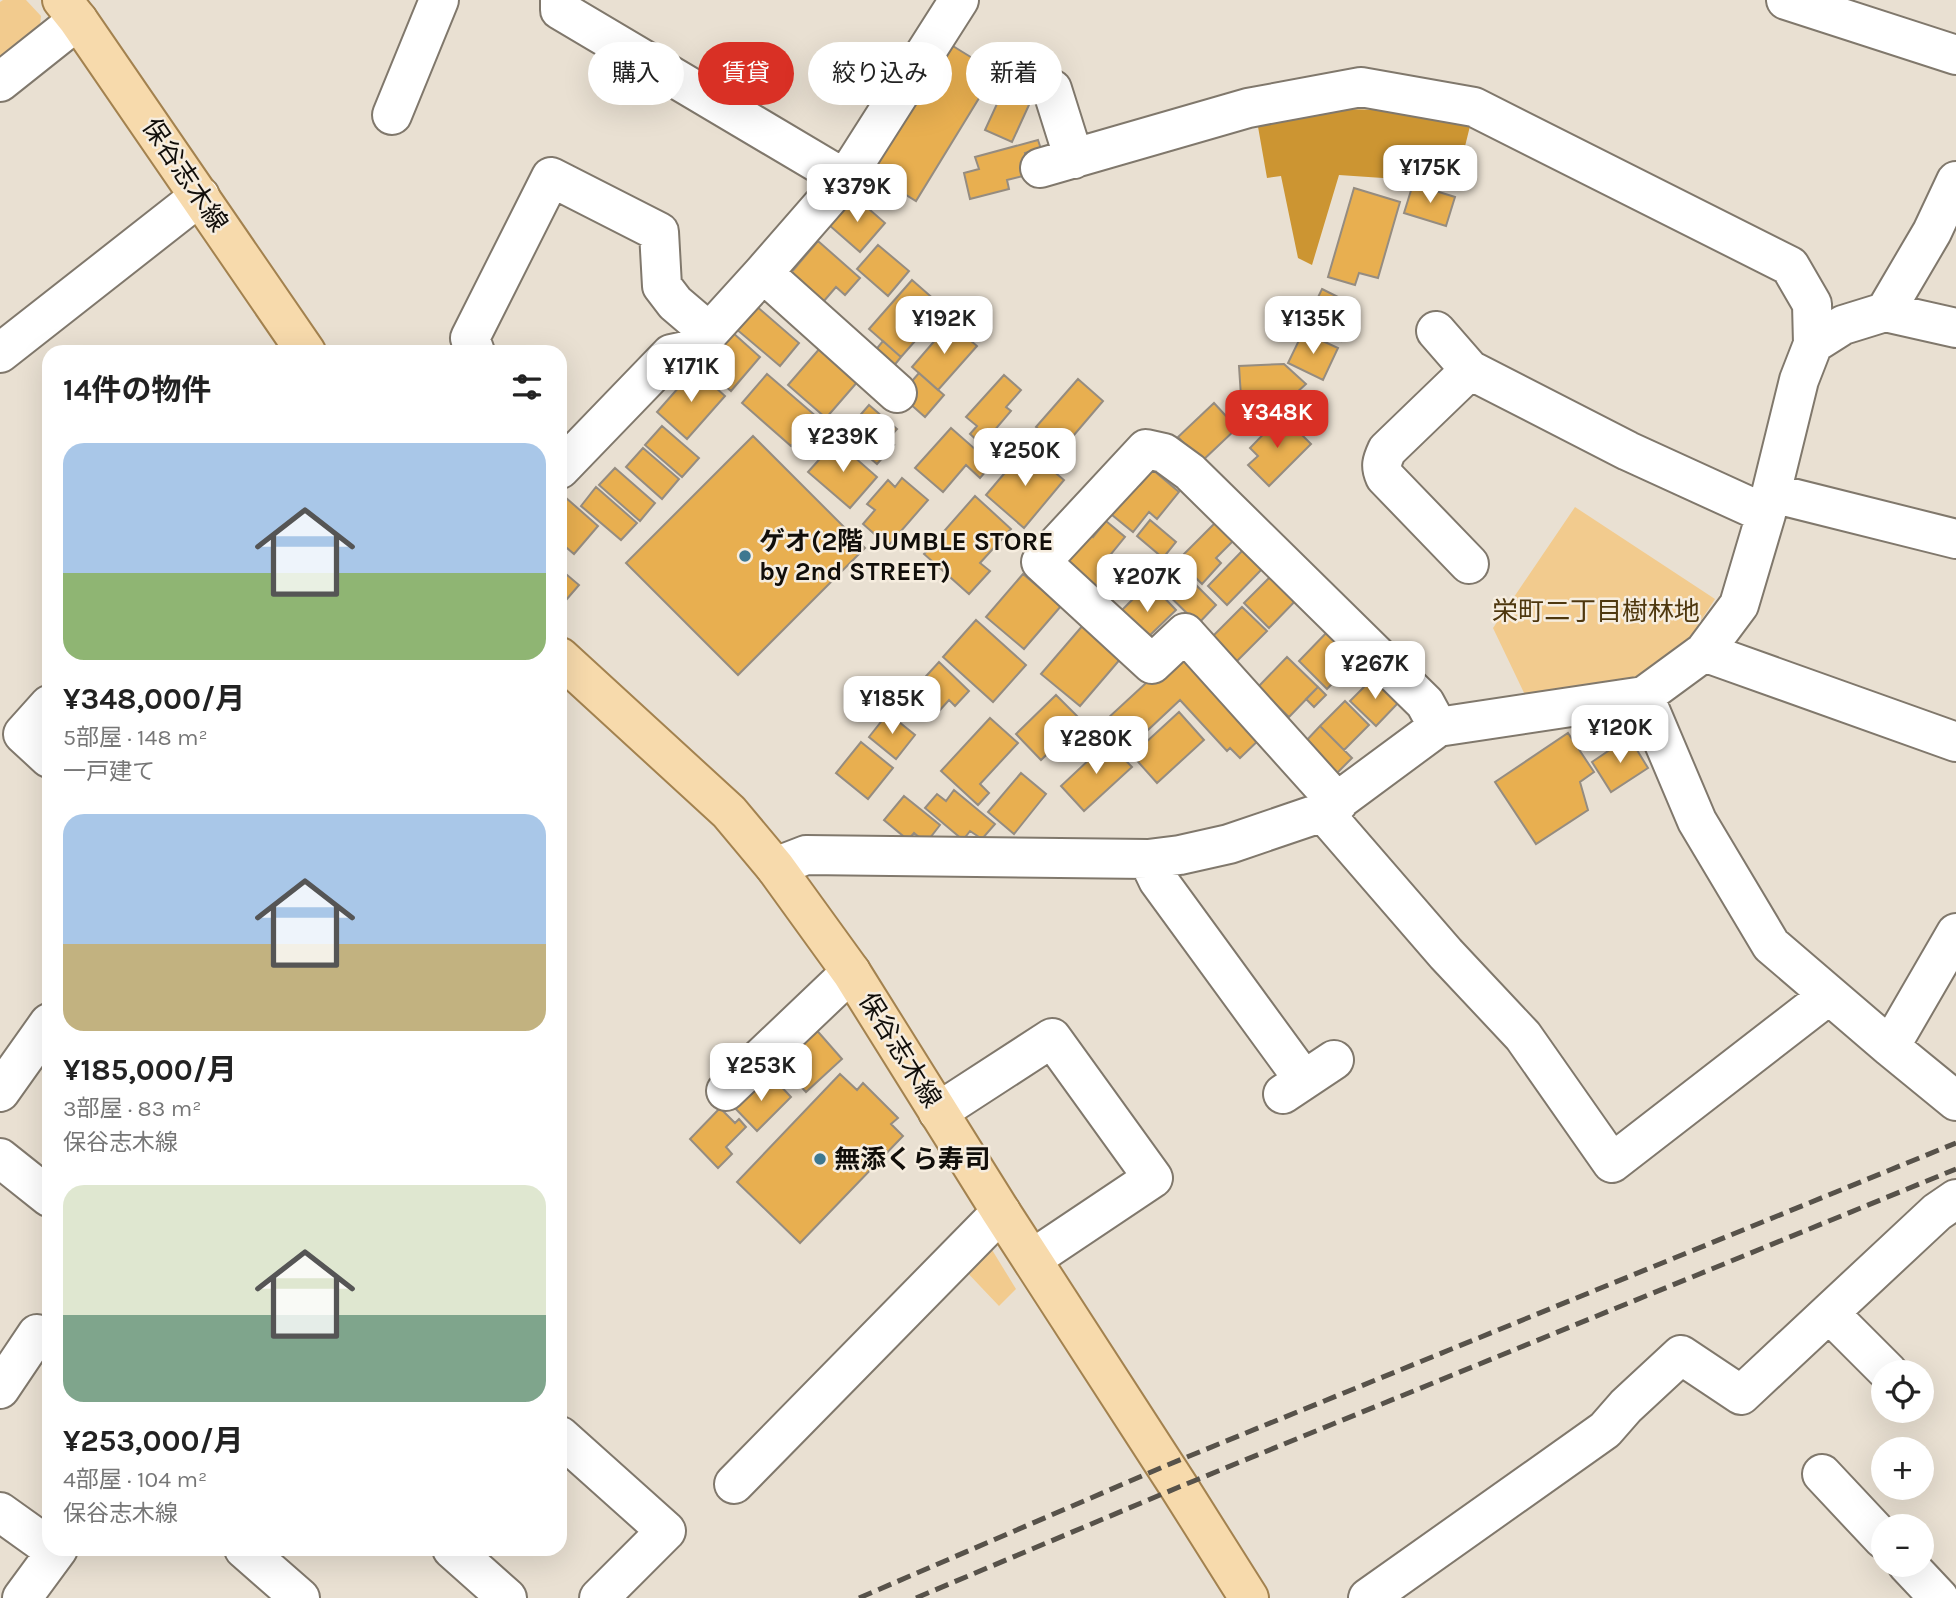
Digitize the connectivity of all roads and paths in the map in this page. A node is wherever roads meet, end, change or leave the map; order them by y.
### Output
1 (439, 0) edge
2 (560, 0) edge
3 (959, 0) edge
4 (1786, 0) edge
5 (70, 10) edge
6 (1956, 55) edge
7 (0, 82) edge
8 (1053, 105) edge
9 (392, 116) dead end
10 (845, 179) junction
11 (1956, 181) edge
12 (200, 197) junction
13 (763, 273) junction
14 (1885, 312) junction
15 (1956, 328) edge
16 (1436, 331) dead end
17 (709, 332) junction
18 (1813, 344) junction
19 (301, 345) edge
20 (472, 345) edge
21 (0, 353) edge
22 (1470, 370) junction
23 (897, 393) dead end
24 (567, 462) edge
25 (1769, 504) junction
26 (1956, 539) edge
27 (1469, 564) dead end
28 (1704, 652) junction
29 (567, 663) edge
30 (1644, 696) junction
31 (42, 713) edge
32 (1438, 727) junction
33 (1956, 742) edge
34 (42, 752) edge
35 (1330, 807) junction
36 (1148, 859) junction
37 (775, 867) junction
38 (1956, 933) edge
39 (851, 972) junction
40 (1944, 981) edge
41 (1829, 995) junction
42 (42, 1033) edge
43 (1890, 1047) junction
44 (1306, 1078) dead end
45 (726, 1091) dead end
46 (0, 1092) edge
47 (1956, 1101) edge
48 (938, 1112) junction
49 (0, 1158) edge
50 (42, 1191) edge
51 (1001, 1212) junction
52 (1950, 1215) edge
53 (1032, 1259) junction
54 (1830, 1314) junction
55 (37, 1334) dead end
56 (1876, 1360) edge
57 (0, 1389) edge
58 (567, 1442) edge
59 (1822, 1474) dead end
60 (734, 1484) dead end
61 (0, 1512) edge
62 (1871, 1526) edge
63 (42, 1541) edge
64 (49, 1556) edge
65 (252, 1556) edge
66 (459, 1556) edge
67 (1920, 1577) edge
68 (1956, 1586) edge
69 (497, 1595) edge
70 (22, 1598) edge
71 (300, 1598) edge
72 (599, 1598) edge
73 (1249, 1598) edge
74 (1368, 1598) edge
75 (1941, 1598) edge

1 - 9 street
2 - 10 street
3 - 10 street
4 - 6 street
5 - 7 street
5 - 12 main road, 保谷志木線
8 - 18 street
10 - 13 street
11 - 14 street
12 - 19 main road, 保谷志木線
12 - 21 street
13 - 17 street
13 - 23 street
14 - 15 street
14 - 18 street
16 - 22 street
17 - 20 street
17 - 24 street
18 - 25 street
22 - 25 street
22 - 27 street
25 - 26 street
25 - 28 street
28 - 30 street
28 - 33 street
29 - 37 main road, 保谷志木線
30 - 32 street
30 - 41 street
31 - 34 street
32 - 35 street
32 - 35 street
35 - 36 street
35 - 41 street
36 - 37 street
36 - 44 street
37 - 39 main road, 保谷志木線
38 - 40 street
39 - 45 street
39 - 48 main road, 保谷志木線
40 - 43 street
41 - 43 street
42 - 46 street
43 - 47 street
48 - 51 main road, 保谷志木線
48 - 53 street
49 - 50 street
51 - 53 main road, 保谷志木線
51 - 60 street
52 - 54 street
53 - 73 main road, 保谷志木線
54 - 56 street
54 - 74 street
55 - 57 street
58 - 72 street
59 - 62 street
61 - 63 street
64 - 70 street
65 - 71 street
66 - 69 street
67 - 75 street
68 - 75 street

